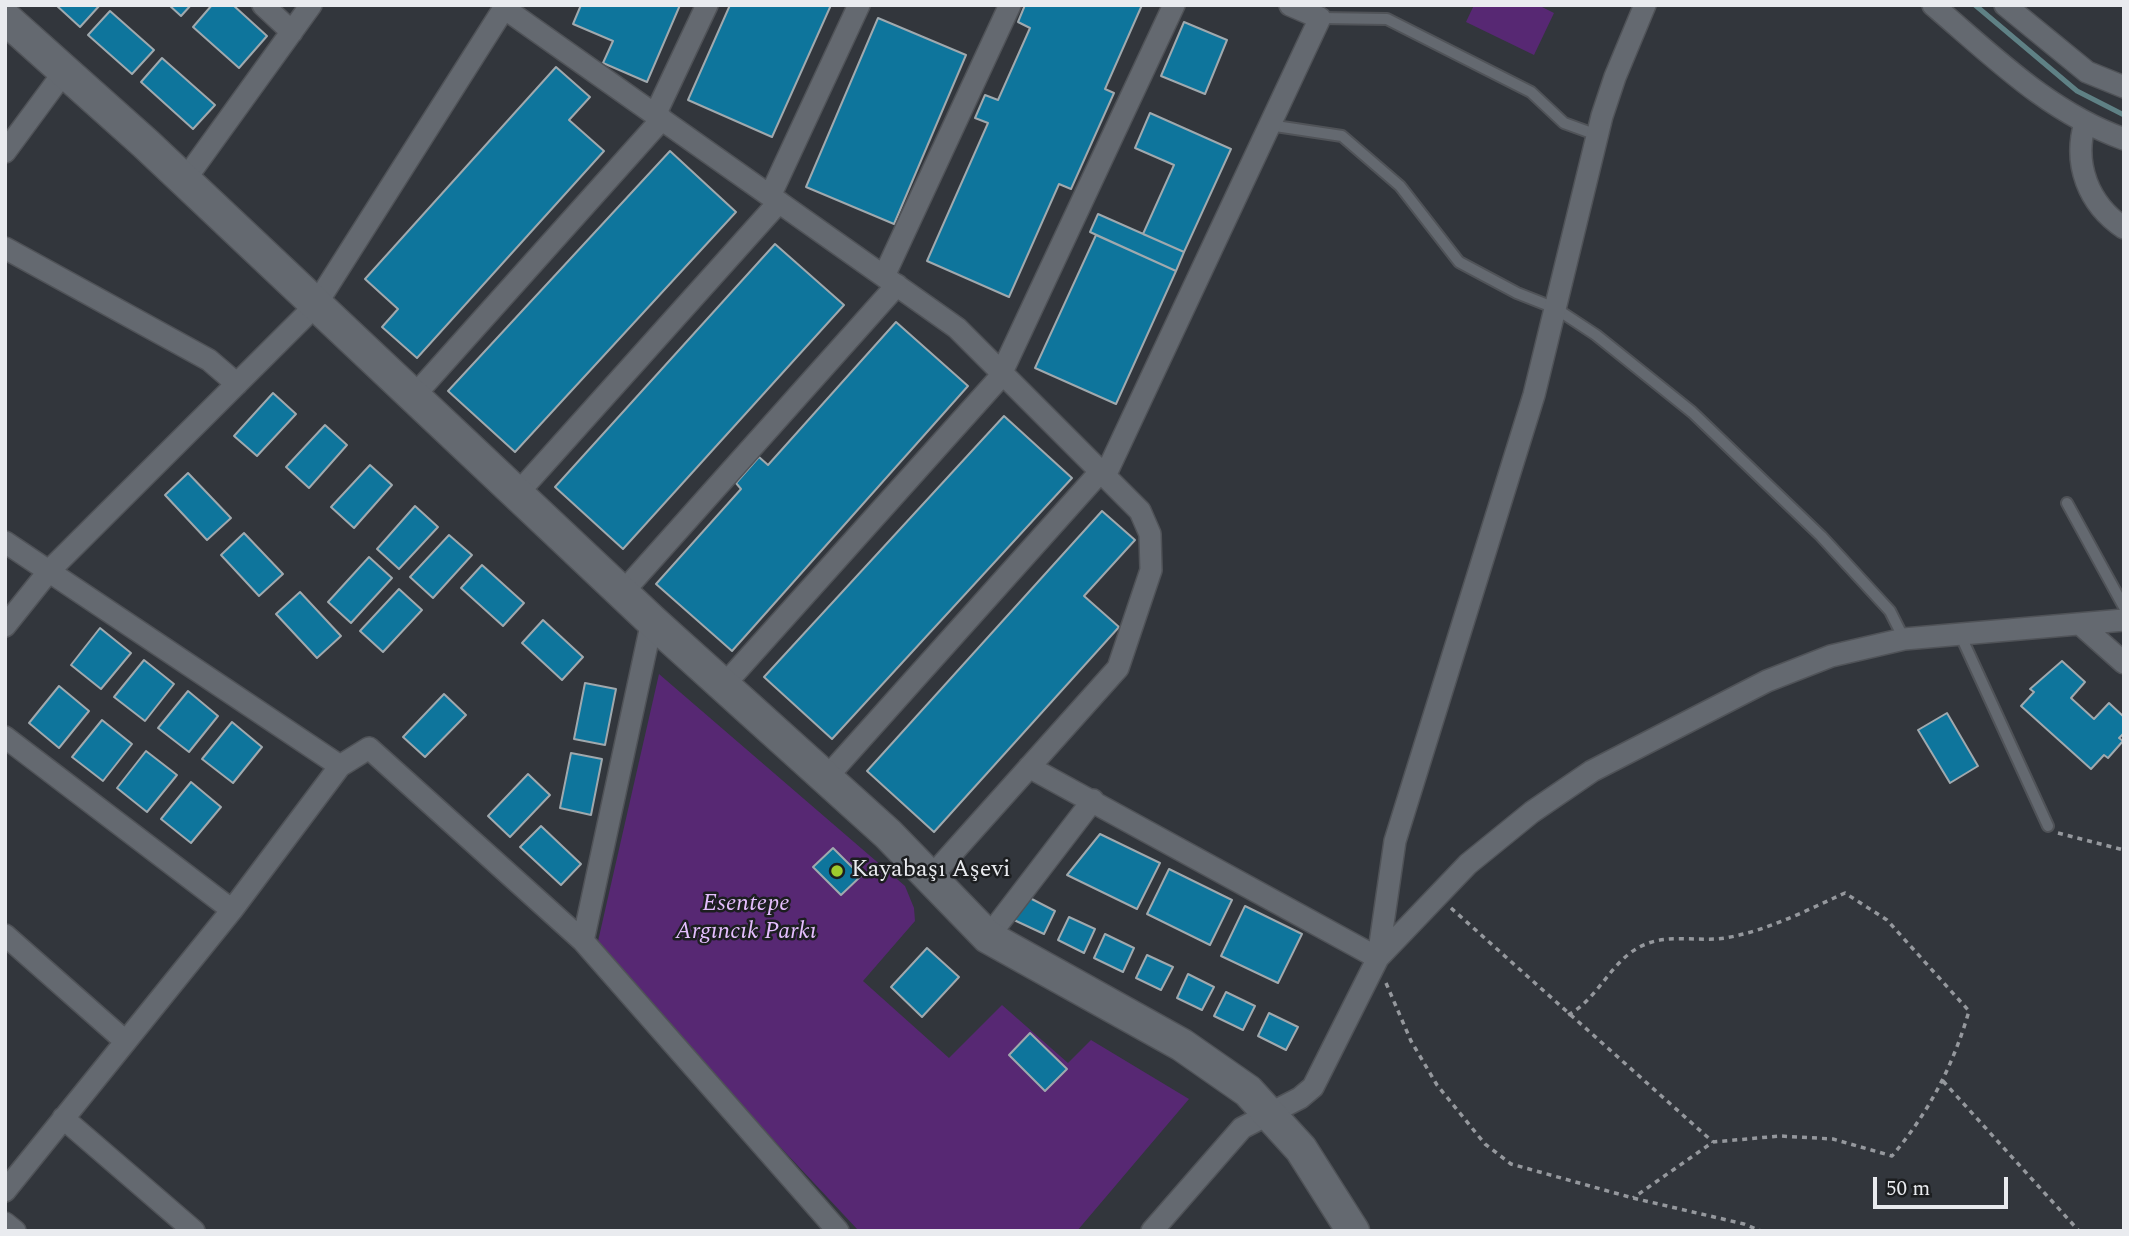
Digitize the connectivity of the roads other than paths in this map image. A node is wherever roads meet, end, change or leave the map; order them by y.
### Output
1 (263, 5) edge
2 (311, 5) edge
3 (706, 5) edge
4 (859, 5) edge
5 (1010, 5) edge
6 (1174, 5) edge
7 (1290, 5) edge
8 (1645, 5) edge
9 (1933, 5) edge
10 (2006, 5) edge
11 (505, 7) edge
12 (5, 18) edge
13 (1320, 18) junction
14 (292, 32) junction
15 (64, 72) junction
16 (2124, 87) edge
17 (659, 117) junction
18 (2085, 123) junction
19 (1269, 125) junction
20 (1597, 135) junction
21 (2124, 139) edge
22 (5, 152) edge
23 (184, 181) junction
24 (775, 199) junction
25 (2124, 228) edge
26 (5, 248) edge
27 (890, 280) junction
28 (315, 306) junction
29 (1555, 308) junction
30 (1003, 373) junction
31 (237, 384) junction
32 (414, 397) junction
33 (1103, 474) junction
34 (517, 494) junction
35 (2067, 503) dead end
36 (5, 542) edge
37 (49, 571) junction
38 (622, 593) junction
39 (2124, 607) edge
40 (2124, 620) edge
41 (652, 621) junction
42 (2080, 624) junction
43 (5, 626) edge
44 (1959, 632) junction
45 (1904, 639) junction
46 (2124, 663) edge
47 (724, 685) junction
48 (5, 737) edge
49 (340, 766) junction
50 (1030, 767) junction
51 (826, 778) junction
52 (1093, 800) junction
53 (2048, 826) road end
54 (930, 878) junction
55 (232, 910) junction
56 (5, 935) edge
57 (988, 937) junction
58 (583, 941) junction
59 (1378, 958) junction
60 (125, 1041) junction
61 (1272, 1114) junction
62 (63, 1118) junction
63 (5, 1191) edge
64 (5, 1223) edge
65 (15, 1231) edge
66 (194, 1231) edge
67 (838, 1231) edge
68 (1152, 1231) edge
69 (1353, 1231) edge

1 - 14 street
2 - 14 street
3 - 17 street
4 - 24 street
5 - 27 street
6 - 30 street
7 - 13 street
8 - 20 street
9 - 18 street
10 - 16 street
11 - 17 street
11 - 28 street
12 - 15 street
13 - 19 street
13 - 20 lane
14 - 23 street
15 - 22 street
15 - 23 street
17 - 24 street
17 - 32 street
18 - 21 street
18 - 25 street
19 - 29 lane
19 - 33 street
20 - 29 street
23 - 28 street
24 - 27 street
24 - 34 street
26 - 31 street
27 - 30 street
27 - 38 street
28 - 31 street
28 - 32 street
29 - 45 lane
29 - 59 street
30 - 33 street
30 - 47 street
31 - 37 street
32 - 34 street
33 - 50 street
33 - 51 street
34 - 38 street
35 - 39 lane
36 - 37 street
37 - 43 street
37 - 49 street
38 - 41 street
40 - 42 street
41 - 47 street
41 - 58 street
42 - 44 street
42 - 46 street
44 - 45 street
44 - 53 lane
45 - 59 street
47 - 51 street
48 - 55 street
49 - 55 street
49 - 58 street
50 - 52 street
50 - 54 street
51 - 54 street
52 - 57 street
52 - 59 street
54 - 57 street
55 - 60 street
56 - 60 street
57 - 61 street
58 - 67 street
59 - 61 street
60 - 62 street
61 - 68 street
61 - 69 street
62 - 63 street
62 - 66 street
64 - 65 street

